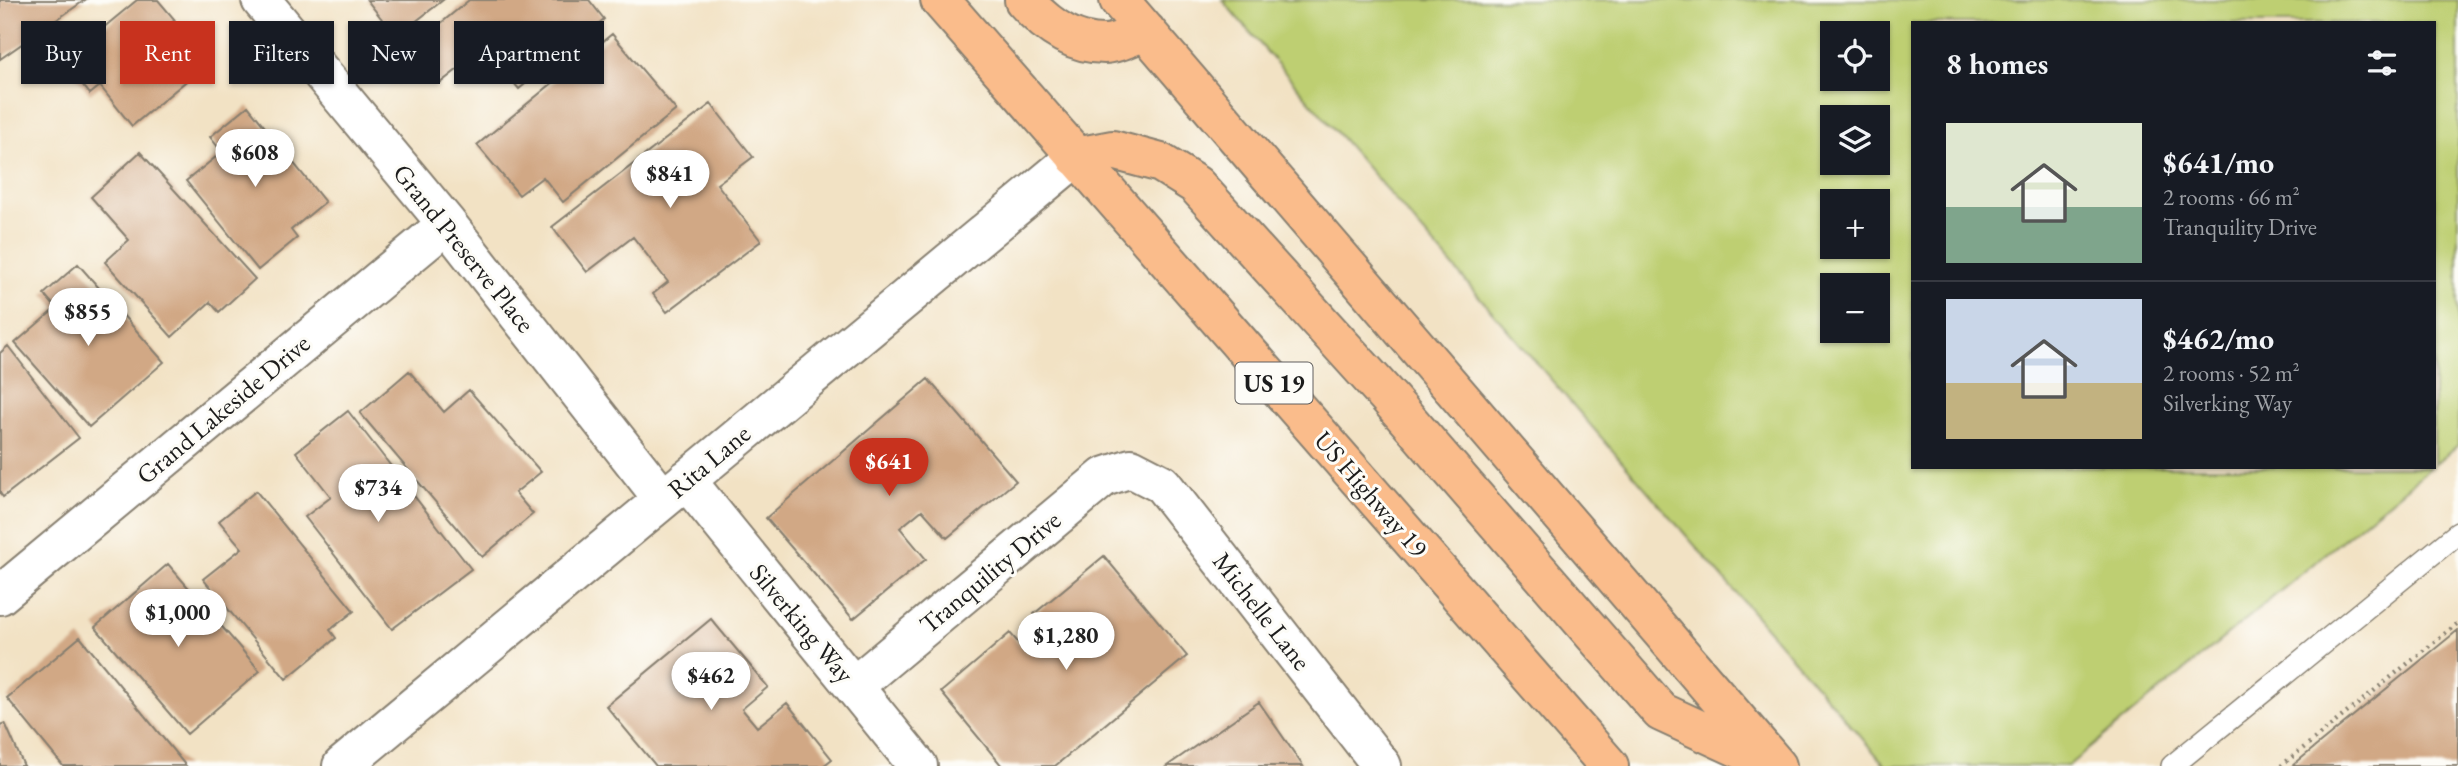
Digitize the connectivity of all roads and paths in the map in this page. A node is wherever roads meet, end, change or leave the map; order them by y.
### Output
1 (261, 0) edge
2 (940, 0) edge
3 (1024, 0) edge
4 (1119, 0) edge
5 (1146, 31) junction
6 (1076, 157) junction
7 (447, 224) junction
8 (1131, 468) joint
9 (675, 490) junction
10 (2458, 533) edge
11 (0, 594) edge
12 (2458, 623) edge
13 (854, 686) junction
14 (342, 766) edge
15 (918, 766) edge
16 (1382, 766) edge
17 (1609, 766) edge
18 (1777, 766) edge
19 (2172, 766) edge
20 (2281, 766) edge

1 - 7 street, Grand Preserve Place
2 - 6 highway, US Highway 19 / US 19
3 - 5 highway
4 - 5 highway
5 - 18 highway
6 - 9 street, Rita Lane
6 - 17 highway, US Highway 19 / US 19
6 - 18 highway
7 - 9 street, Grand Preserve Place
7 - 11 street, Grand Lakeside Drive
8 - 13 street, Tranquility Drive
8 - 16 street, Michelle Lane
9 - 13 street, Silverking Way
9 - 14 street, Rita Lane
10 - 19 lane
12 - 20 path
13 - 15 street, Silverking Way

